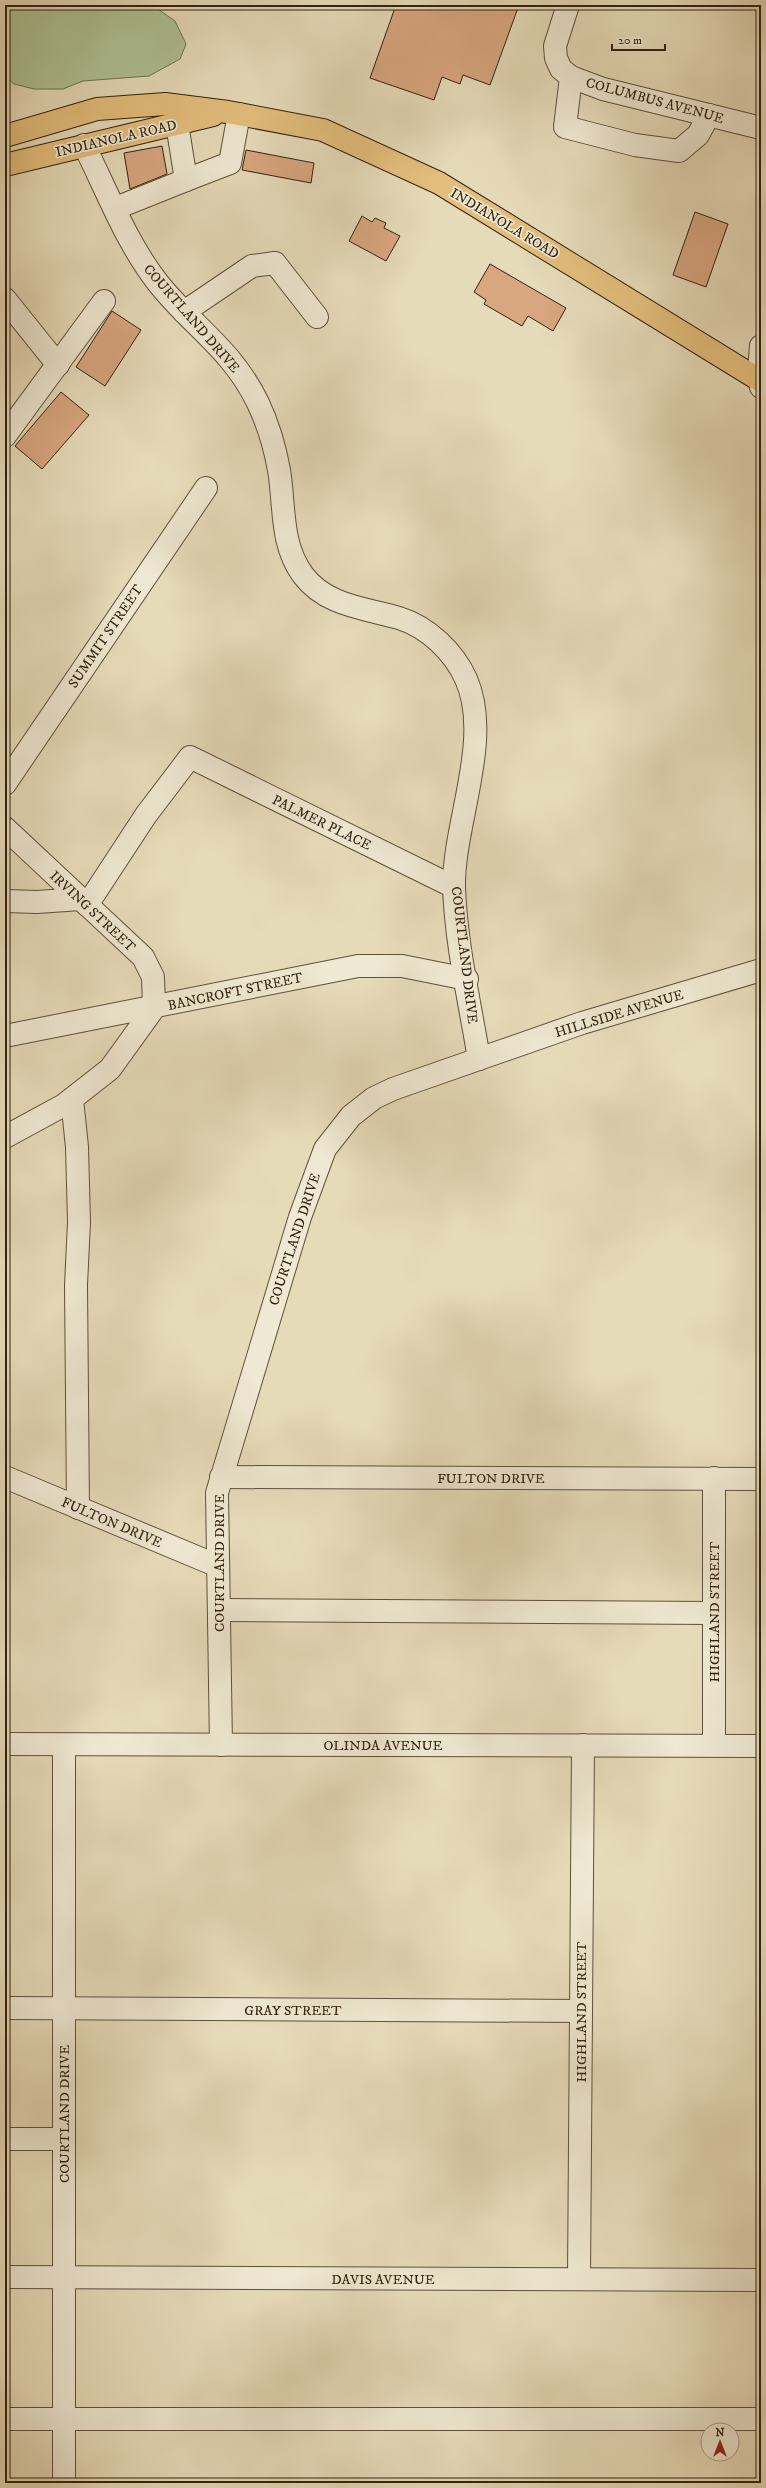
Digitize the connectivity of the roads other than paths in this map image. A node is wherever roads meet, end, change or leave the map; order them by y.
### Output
1 (568, 5) edge
2 (571, 77) junction
3 (234, 113) junction
4 (709, 115) junction
5 (177, 124) junction
6 (761, 128) edge
7 (5, 136) edge
8 (84, 145) junction
9 (5, 165) edge
10 (186, 180) junction
11 (116, 208) junction
12 (5, 299) edge
13 (104, 301) dead end
14 (184, 312) junction
15 (317, 318) dead end
16 (761, 346) edge
17 (58, 365) junction
18 (760, 383) edge
19 (5, 436) edge
20 (206, 488) dead end
21 (5, 784) edge
22 (5, 828) edge
23 (454, 887) junction
24 (5, 901) edge
25 (84, 902) junction
26 (761, 970) edge
27 (466, 979) junction
28 (154, 1008) junction
29 (5, 1036) edge
30 (479, 1059) junction
31 (72, 1099) junction
32 (5, 1137) edge
33 (5, 1477) edge
34 (222, 1477) junction
35 (714, 1478) junction
36 (761, 1478) edge
37 (78, 1508) junction
38 (218, 1566) junction
39 (219, 1610) junction
40 (714, 1613) junction
41 (5, 1744) edge
42 (64, 1745) junction
43 (221, 1745) junction
44 (583, 1745) junction
45 (714, 1745) junction
46 (761, 1746) edge
47 (5, 2008) edge
48 (64, 2009) junction
49 (581, 2011) junction
50 (5, 2139) edge
51 (64, 2139) junction
52 (5, 2277) edge
53 (64, 2277) junction
54 (579, 2279) junction
55 (761, 2280) edge
56 (5, 2419) edge
57 (761, 2419) edge
58 (64, 2420) junction
59 (64, 2483) edge

1 - 2 street, COLUMBUS AVENUE
2 - 4 street, COLUMBUS AVENUE
2 - 4 street
3 - 5 main road, INDIANOLA ROAD
3 - 7 main road, INDIANOLA ROAD
3 - 10 street
3 - 18 main road, INDIANOLA ROAD
4 - 6 street, COLUMBUS AVENUE
5 - 8 main road, INDIANOLA ROAD
5 - 10 street
8 - 9 main road, INDIANOLA ROAD
8 - 11 street, COURTLAND DRIVE
10 - 11 street
11 - 14 street, COURTLAND DRIVE
12 - 17 street
13 - 17 street
14 - 15 street
14 - 23 street, COURTLAND DRIVE
16 - 18 street
17 - 19 street
20 - 21 street, SUMMIT STREET
22 - 25 street, IRVING STREET
23 - 25 street, PALMER PLACE
23 - 27 street, COURTLAND DRIVE
24 - 25 street
25 - 28 street, IRVING STREET
26 - 30 street, HILLSIDE AVENUE
27 - 28 street, BANCROFT STREET
27 - 30 street, COURTLAND DRIVE
28 - 29 street, BANCROFT STREET
28 - 31 street
30 - 34 street, COURTLAND DRIVE
31 - 32 street
31 - 37 street
33 - 37 street, FULTON DRIVE
34 - 35 street, FULTON DRIVE
34 - 38 street, COURTLAND DRIVE
35 - 36 street, FULTON DRIVE
35 - 40 street, HIGHLAND STREET
37 - 38 street, FULTON DRIVE
38 - 39 street, COURTLAND DRIVE
39 - 40 street
39 - 43 street, COURTLAND DRIVE
40 - 45 street, HIGHLAND STREET
41 - 42 street, OLINDA AVENUE
42 - 43 street, OLINDA AVENUE
42 - 48 street, COURTLAND DRIVE
43 - 44 street, OLINDA AVENUE
44 - 45 street, OLINDA AVENUE
44 - 49 street, HIGHLAND STREET
45 - 46 street, OLINDA AVENUE
47 - 48 street, GRAY STREET
48 - 49 street, GRAY STREET
48 - 51 street, COURTLAND DRIVE
49 - 54 street, HIGHLAND STREET
50 - 51 street
51 - 53 street, COURTLAND DRIVE
52 - 53 street, DAVIS AVENUE
53 - 54 street, DAVIS AVENUE
53 - 58 street, COURTLAND DRIVE
54 - 55 street, DAVIS AVENUE
56 - 58 street
57 - 58 street
58 - 59 street, COURTLAND DRIVE

